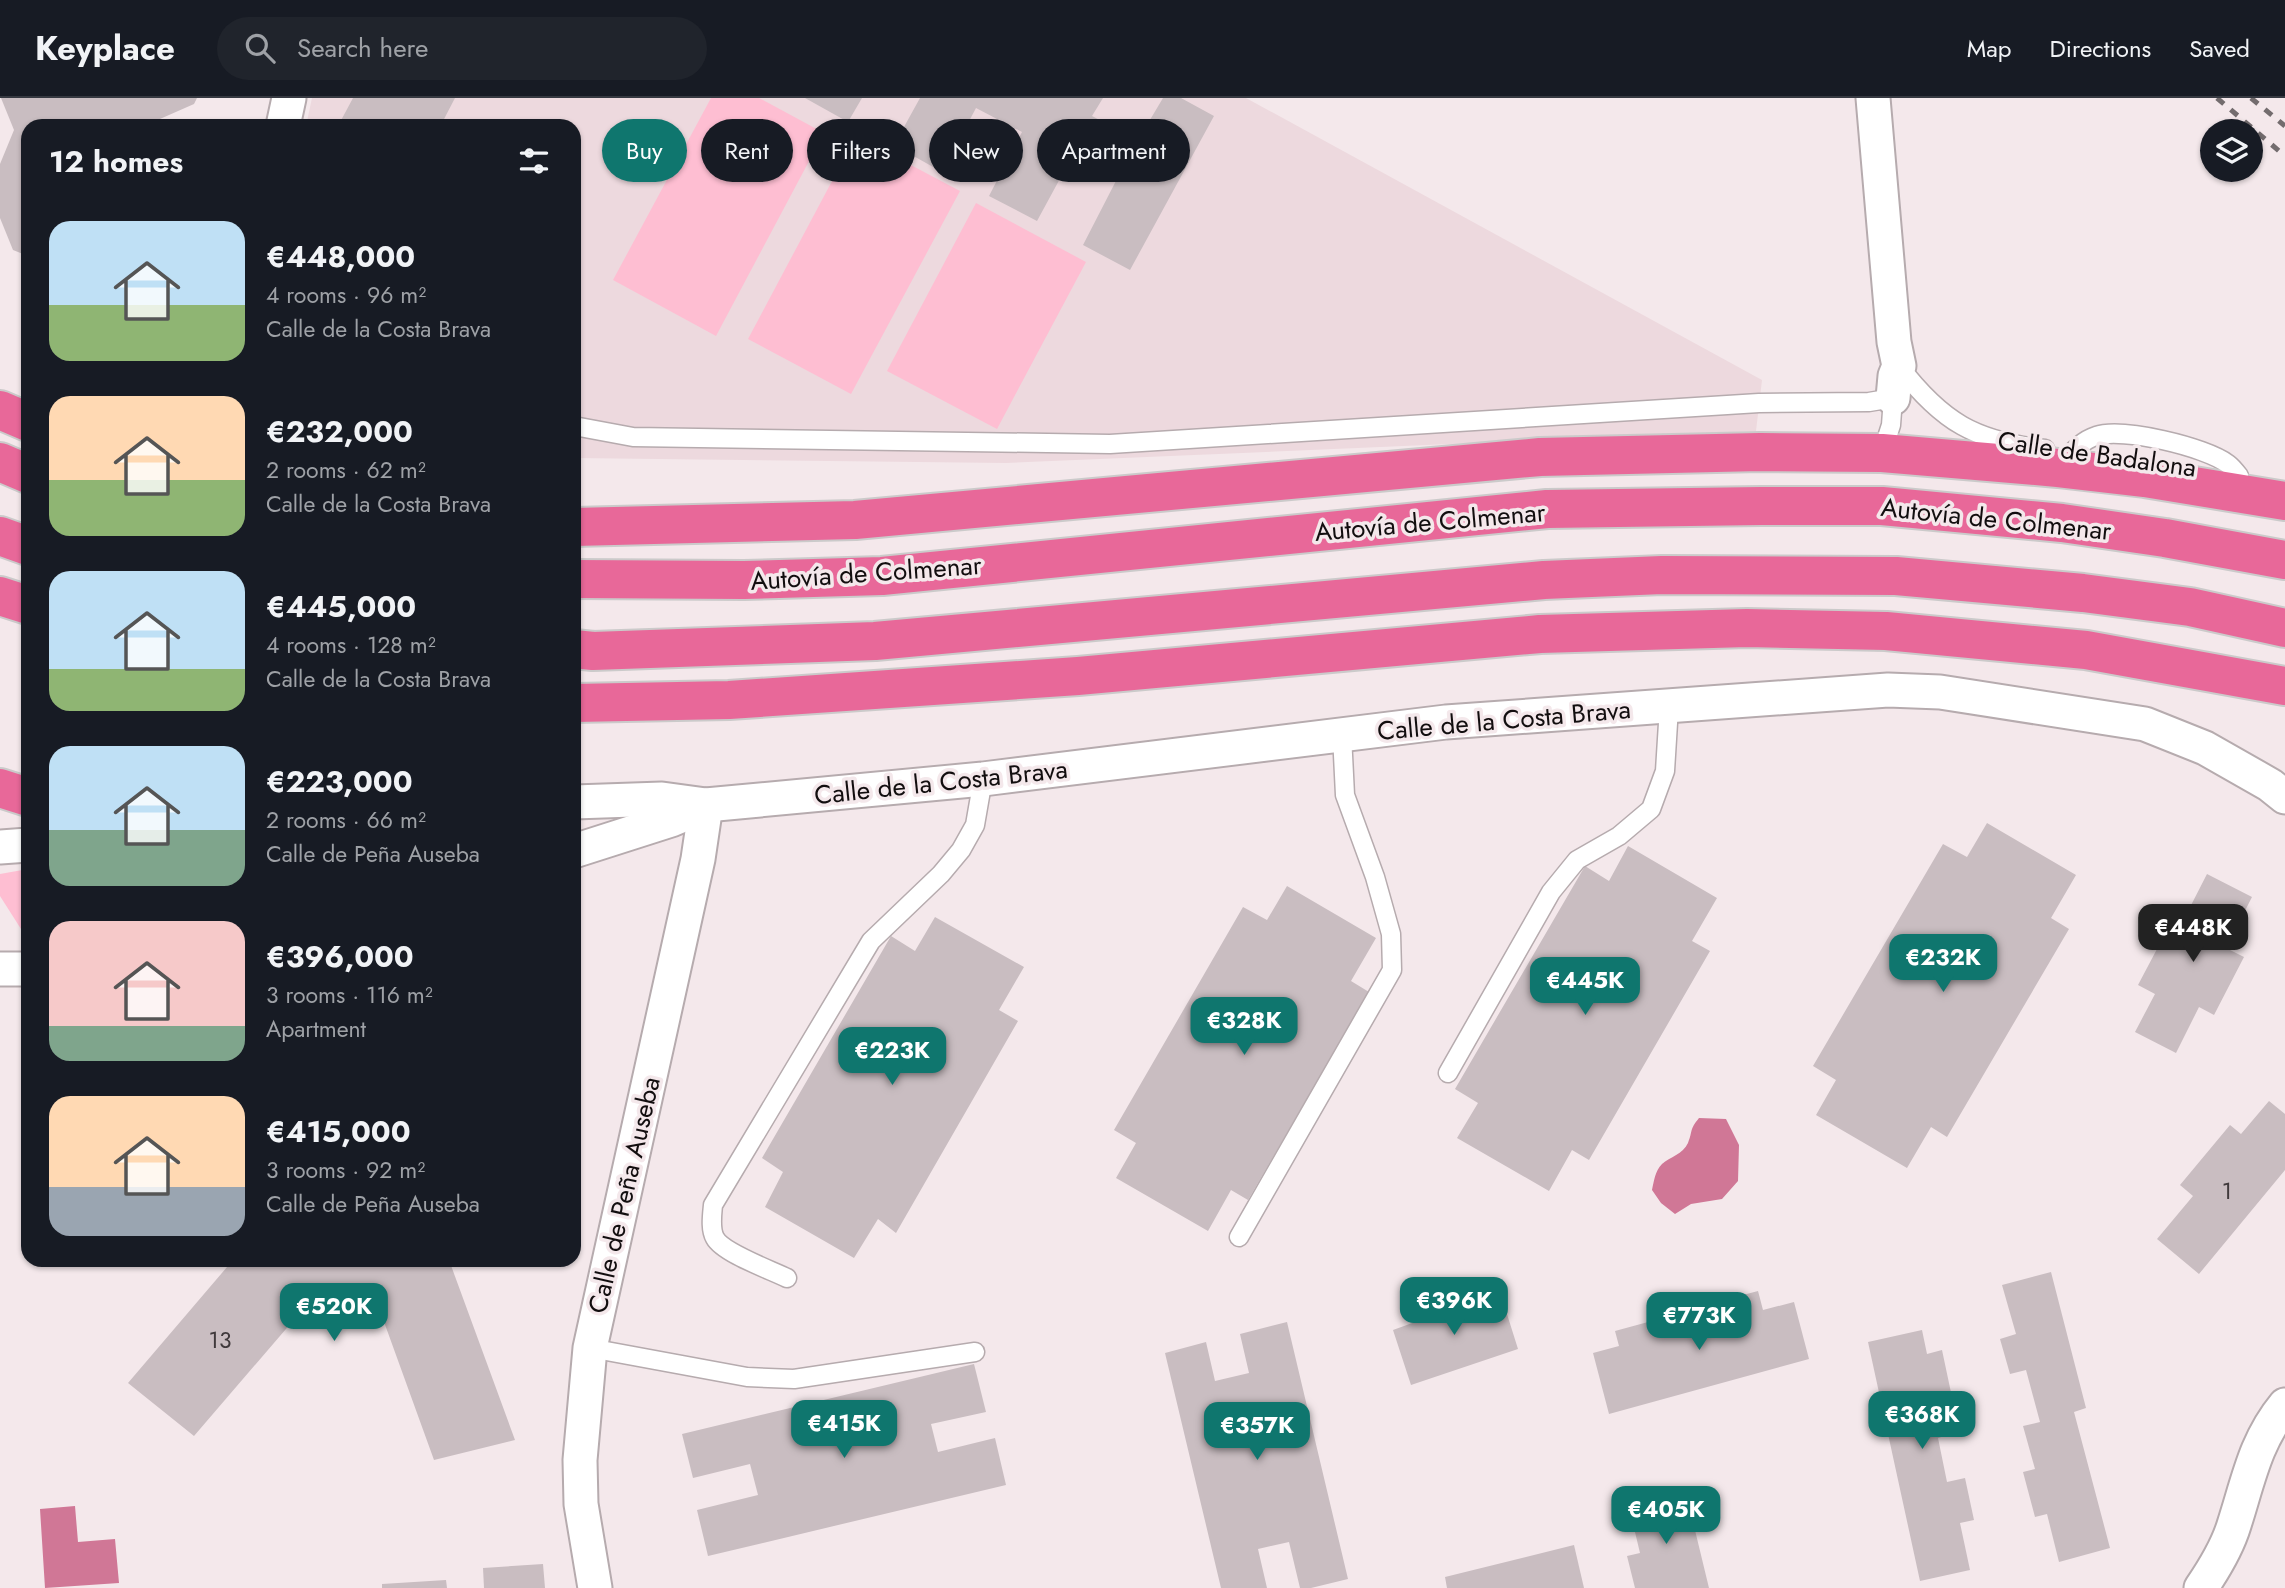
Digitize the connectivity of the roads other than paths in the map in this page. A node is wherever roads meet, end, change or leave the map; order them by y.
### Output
1 (289, 98) edge
2 (1873, 98) edge
3 (284, 119) edge
4 (1896, 354) junction
5 (1893, 398) junction
6 (0, 410) edge
7 (21, 419) edge
8 (581, 427) edge
9 (1882, 453) junction
10 (2097, 454) dead end
11 (2065, 460) junction
12 (0, 462) edge
13 (2192, 467) dead end
14 (21, 471) edge
15 (2239, 476) junction
16 (2285, 488) edge
17 (2285, 501) edge
18 (581, 527) edge
19 (0, 536) edge
20 (21, 544) edge
21 (2285, 560) edge
22 (1896, 576) junction
23 (581, 579) edge
24 (0, 596) edge
25 (21, 603) edge
26 (2285, 628) edge
27 (581, 650) edge
28 (2223, 676) junction
29 (2285, 687) edge
30 (869, 691) junction
31 (2285, 702) edge
32 (581, 703) edge
33 (1669, 707) junction
34 (1342, 735) junction
35 (21, 768) edge
36 (0, 772) edge
37 (983, 779) junction
38 (0, 788) edge
39 (21, 795) edge
40 (2285, 797) edge
41 (581, 802) edge
42 (706, 805) junction
43 (21, 846) edge
44 (0, 847) edge
45 (581, 849) edge
46 (0, 969) edge
47 (21, 969) edge
48 (1448, 1073) dead end
49 (1239, 1237) dead end
50 (788, 1278) dead end
51 (590, 1348) junction
52 (975, 1352) dead end
53 (2285, 1405) edge
54 (595, 1588) edge
55 (2201, 1588) edge

1 - 3 street
2 - 4 street
4 - 5 street
4 - 11 lane, Calle de Badalona
5 - 8 lane
5 - 9 lane
6 - 7 highway
9 - 11 highway
9 - 18 highway
10 - 11 lane, Calle de Badalona
11 - 15 lane
11 - 17 highway
12 - 14 highway
13 - 15 lane, Calle de Badalona
15 - 16 lane, Calle de Badalona
19 - 20 highway
21 - 23 highway, Autovía de Colmenar
22 - 26 highway
22 - 27 highway
22 - 30 highway
24 - 25 highway
28 - 29 highway
28 - 30 highway
28 - 31 highway
30 - 32 highway
33 - 34 street, Calle de la Costa Brava
33 - 40 street, Calle de la Costa Brava
33 - 48 lane
34 - 37 street, Calle de la Costa Brava
34 - 49 lane
35 - 36 highway
37 - 42 street, Calle de la Costa Brava
37 - 50 lane
38 - 39 highway
41 - 42 street, Calle de la Costa Brava
42 - 45 street, Calle de la Costa Brava
42 - 51 street, Calle de Peña Auseba
43 - 44 street
46 - 47 street
51 - 52 lane
51 - 54 street, Calle de Peña Auseba
53 - 55 street

